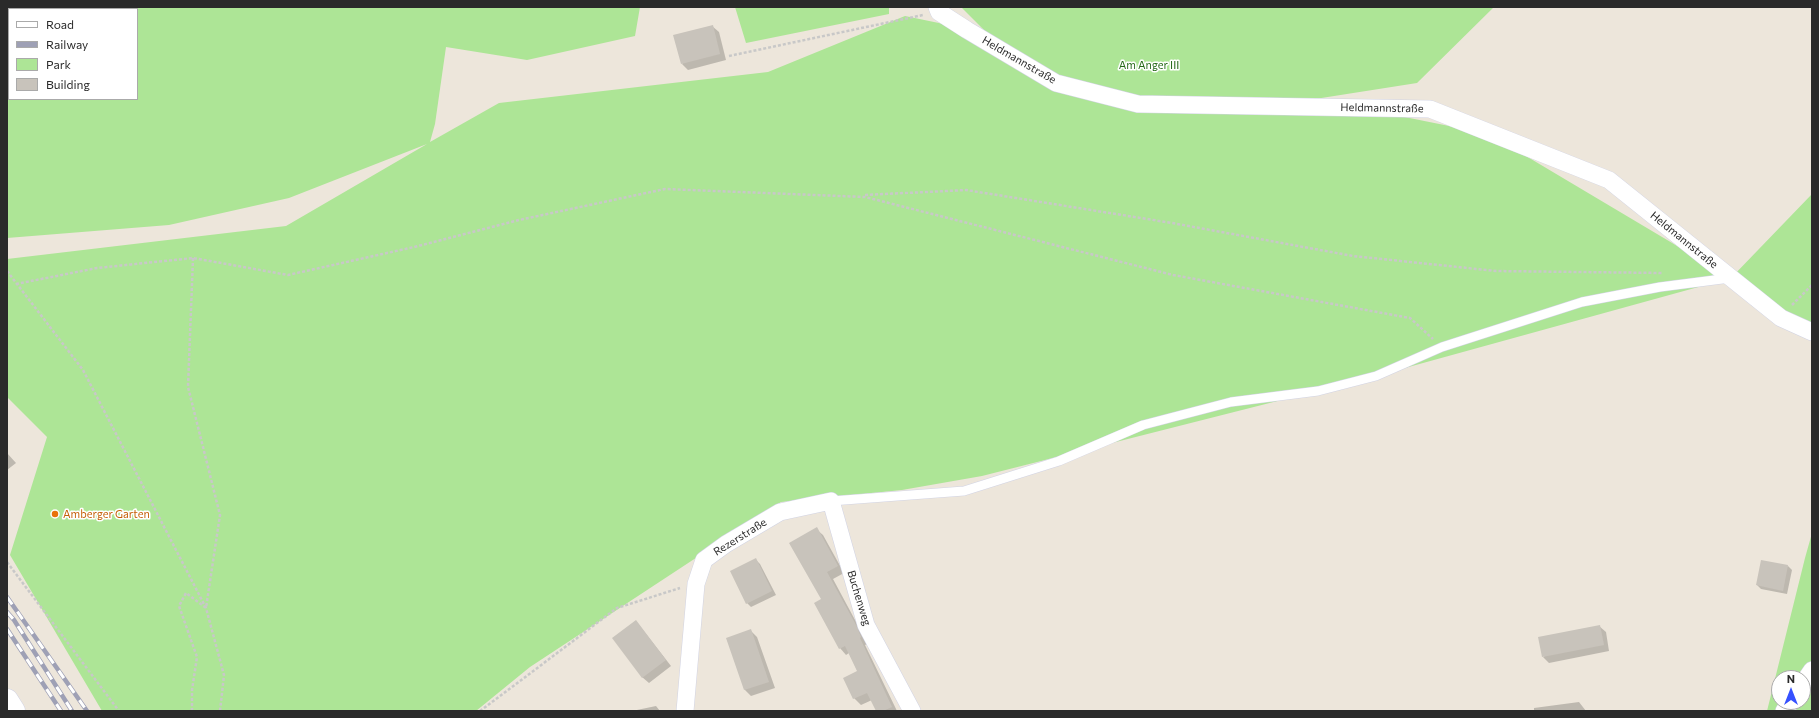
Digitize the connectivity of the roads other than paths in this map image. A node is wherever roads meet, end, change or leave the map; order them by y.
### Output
1 (938, 10) edge
2 (1731, 278) junction
3 (1812, 332) edge
4 (831, 501) junction
5 (7, 700) edge
6 (14, 711) edge
7 (685, 711) edge
8 (912, 711) edge

1 - 2 street, Heldmannstraße
2 - 3 street, Heldmannstraße
2 - 4 lane
4 - 7 street, Rezerstraße
4 - 8 street, Buchenweg
5 - 6 street

